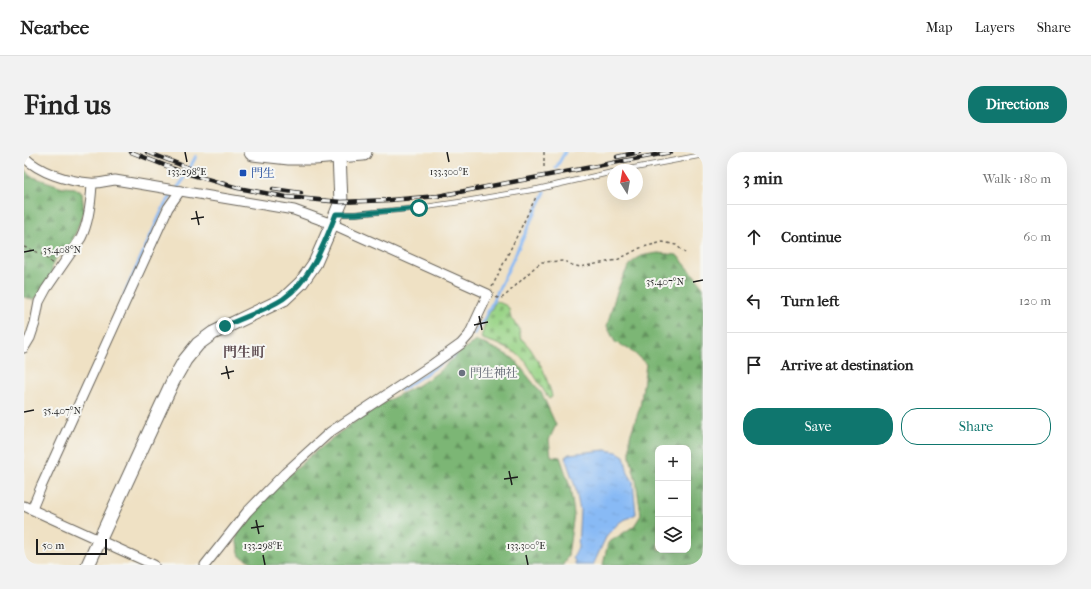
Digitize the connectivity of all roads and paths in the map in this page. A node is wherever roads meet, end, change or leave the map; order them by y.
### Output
1 (253, 152) edge
2 (363, 152) edge
3 (544, 152) edge
4 (339, 153) edge
5 (703, 155) edge
6 (24, 157) edge
7 (643, 166) edge
8 (544, 167) dead end
9 (607, 173) edge
10 (92, 184) junction
11 (538, 189) junction
12 (175, 190) junction
13 (334, 219) junction
14 (24, 247) edge
15 (685, 253) dead end
16 (60, 270) junction
17 (493, 296) junction
18 (24, 348) edge
19 (28, 508) edge
20 (100, 540) junction
21 (88, 565) edge
22 (154, 565) edge
23 (205, 565) edge

1 - 4 highway
2 - 4 highway
3 - 8 path
4 - 13 street
5 - 7 lane
6 - 10 street
9 - 11 lane
10 - 12 street
10 - 16 street
11 - 13 lane
11 - 17 path
12 - 13 street
12 - 19 street
13 - 17 street
13 - 20 street
14 - 16 path
15 - 17 path
16 - 18 street
17 - 23 street
19 - 20 street
20 - 21 street
20 - 22 street

